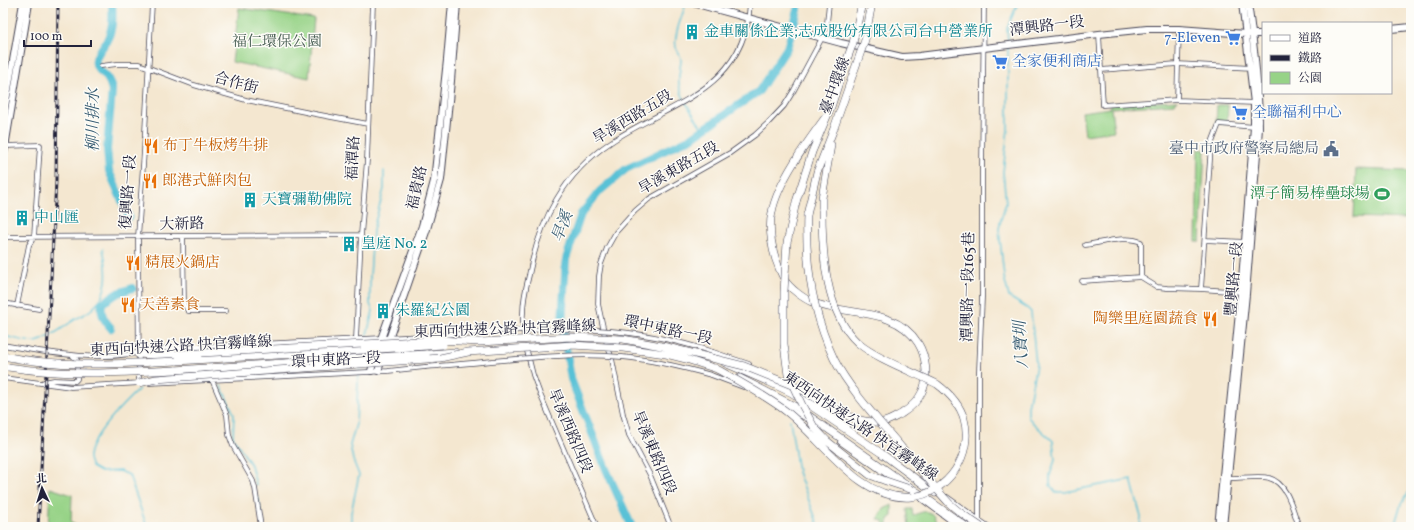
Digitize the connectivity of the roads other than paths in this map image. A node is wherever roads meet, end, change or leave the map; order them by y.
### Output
1 (23, 3) edge
2 (30, 3) edge
3 (152, 3) edge
4 (373, 3) edge
5 (452, 3) edge
6 (457, 3) edge
7 (693, 3) edge
8 (750, 3) edge
9 (829, 3) edge
10 (862, 3) edge
11 (872, 3) edge
12 (984, 3) edge
13 (1242, 3) edge
14 (1248, 3) edge
15 (751, 18) junction
16 (1411, 27) edge
17 (1179, 28) junction
18 (1392, 29) edge
19 (1099, 34) junction
20 (1249, 34) junction
21 (1262, 34) edge
22 (822, 38) junction
23 (984, 48) junction
24 (1177, 64) junction
25 (101, 66) dead end
26 (148, 68) junction
27 (1253, 68) junction
28 (1101, 70) junction
29 (1177, 100) junction
30 (1256, 103) junction
31 (827, 115) junction
32 (3, 118) edge
33 (368, 124) junction
34 (1257, 128) junction
35 (833, 131) junction
36 (5, 146) junction
37 (3, 159) edge
38 (361, 235) junction
39 (183, 236) junction
40 (3, 237) edge
41 (34, 237) junction
42 (138, 237) junction
43 (1205, 240) junction
44 (1248, 243) junction
45 (1085, 245) dead end
46 (1141, 277) junction
47 (1082, 281) dead end
48 (1200, 289) junction
49 (1244, 293) junction
50 (3, 303) edge
51 (17, 306) junction
52 (39, 310) dead end
53 (226, 311) dead end
54 (389, 337) junction
55 (382, 338) junction
56 (356, 339) junction
57 (606, 341) junction
58 (480, 342) junction
59 (525, 342) joint
60 (617, 343) dead end
61 (3, 345) edge
62 (468, 352) junction
63 (138, 354) junction
64 (3, 356) edge
65 (72, 356) junction
66 (714, 356) junction
67 (3, 366) edge
68 (371, 371) junction
69 (378, 371) junction
70 (713, 371) junction
71 (3, 378) edge
72 (212, 380) junction
73 (37, 382) junction
74 (139, 383) junction
75 (1225, 478) junction
76 (913, 490) junction
77 (950, 504) junction
78 (979, 518) junction
79 (261, 527) edge
80 (597, 527) edge
81 (670, 527) edge
82 (959, 527) edge
83 (966, 527) edge
84 (980, 527) edge
85 (989, 527) edge
86 (1218, 527) edge
87 (1223, 527) edge
88 (1299, 527) edge

1 - 32 street
2 - 36 street
3 - 26 street, 復興路一段
4 - 33 street, 福潭路
5 - 55 street, 福貴路
6 - 54 street, 福貴路
7 - 15 street, 潭興路一段
8 - 15 street, 旱溪西路五段
9 - 22 street, 旱溪東路五段
10 - 31 highway, 臺中環線, bridge
11 - 35 highway, 臺中環線, bridge
12 - 23 street, 潭興路一段165巷
13 - 20 street
14 - 20 street
15 - 22 street, 潭興路一段
15 - 59 street, 旱溪西路五段
16 - 18 street
17 - 19 street, 潭興路一段
17 - 20 street, 潭興路一段
17 - 24 street
19 - 23 street, 潭興路一段
19 - 28 street
20 - 21 street, 潭興路一段
20 - 27 street, 豐興路一段
22 - 23 street, 潭興路一段
22 - 57 street, 旱溪東路五段
23 - 78 street, 潭興路一段165巷
24 - 27 street
24 - 28 street
24 - 29 street
25 - 26 street, 合作街
26 - 33 street, 合作街
26 - 42 street, 復興路一段
27 - 30 street, 豐興路一段
28 - 29 street
29 - 30 street
30 - 34 street, 豐興路一段
31 - 66 highway, bridge
31 - 76 highway, bridge
33 - 38 street, 福潭路
34 - 43 street
34 - 44 street, 豐興路一段
35 - 70 highway, bridge
35 - 77 highway, bridge
36 - 37 street
36 - 41 street
38 - 39 street, 大新路
38 - 56 street, 福潭路
39 - 42 street, 大新路
39 - 53 street
40 - 41 street, 大新路
41 - 42 street, 大新路
41 - 51 street
42 - 63 street, 復興路一段
43 - 44 street
43 - 48 street
44 - 49 street, 豐興路一段
45 - 46 street
46 - 47 street
46 - 48 street
48 - 49 street
49 - 75 street, 豐興路一段
50 - 51 street
51 - 52 street
54 - 55 street, 環中東路一段
54 - 66 street, 環中東路一段, bridge
54 - 69 street, 福貴路
55 - 56 street, 環中東路一段
55 - 68 street, 福貴路
56 - 63 street, 環中東路一段
57 - 60 street
57 - 81 street, 旱溪東路四段
58 - 63 highway, bridge
58 - 64 highway, 東西向快速公路 快官霧峰線, bridge
58 - 66 highway, 東西向快速公路 快官霧峰線, bridge
59 - 80 street, 旱溪西路四段
61 - 65 street, 環中東路一段
62 - 67 highway, 東西向快速公路 快官霧峰線, bridge
62 - 70 highway, 東西向快速公路 快官霧峰線, bridge
62 - 74 highway, bridge
63 - 65 street, 環中東路一段
63 - 74 street, 復興路一段
65 - 73 street
66 - 77 highway, 東西向快速公路 快官霧峰線, bridge
66 - 78 street, 環中東路一段
68 - 69 street, 環中東路一段
68 - 72 street, 環中東路一段
69 - 70 street, 環中東路一段, bridge
70 - 76 highway, 東西向快速公路 快官霧峰線, bridge
70 - 82 street, 環中東路一段
71 - 73 street, 環中東路一段
72 - 74 street, 環中東路一段
72 - 79 street
73 - 74 street, 環中東路一段
75 - 86 street, 豐興路一段
75 - 87 street, 豐興路一段
75 - 88 street
76 - 83 highway, 東西向快速公路 快官霧峰線, bridge
77 - 84 highway, 東西向快速公路 快官霧峰線, bridge
78 - 84 street, 潭興路一段165巷
78 - 85 street, 環中東路一段

